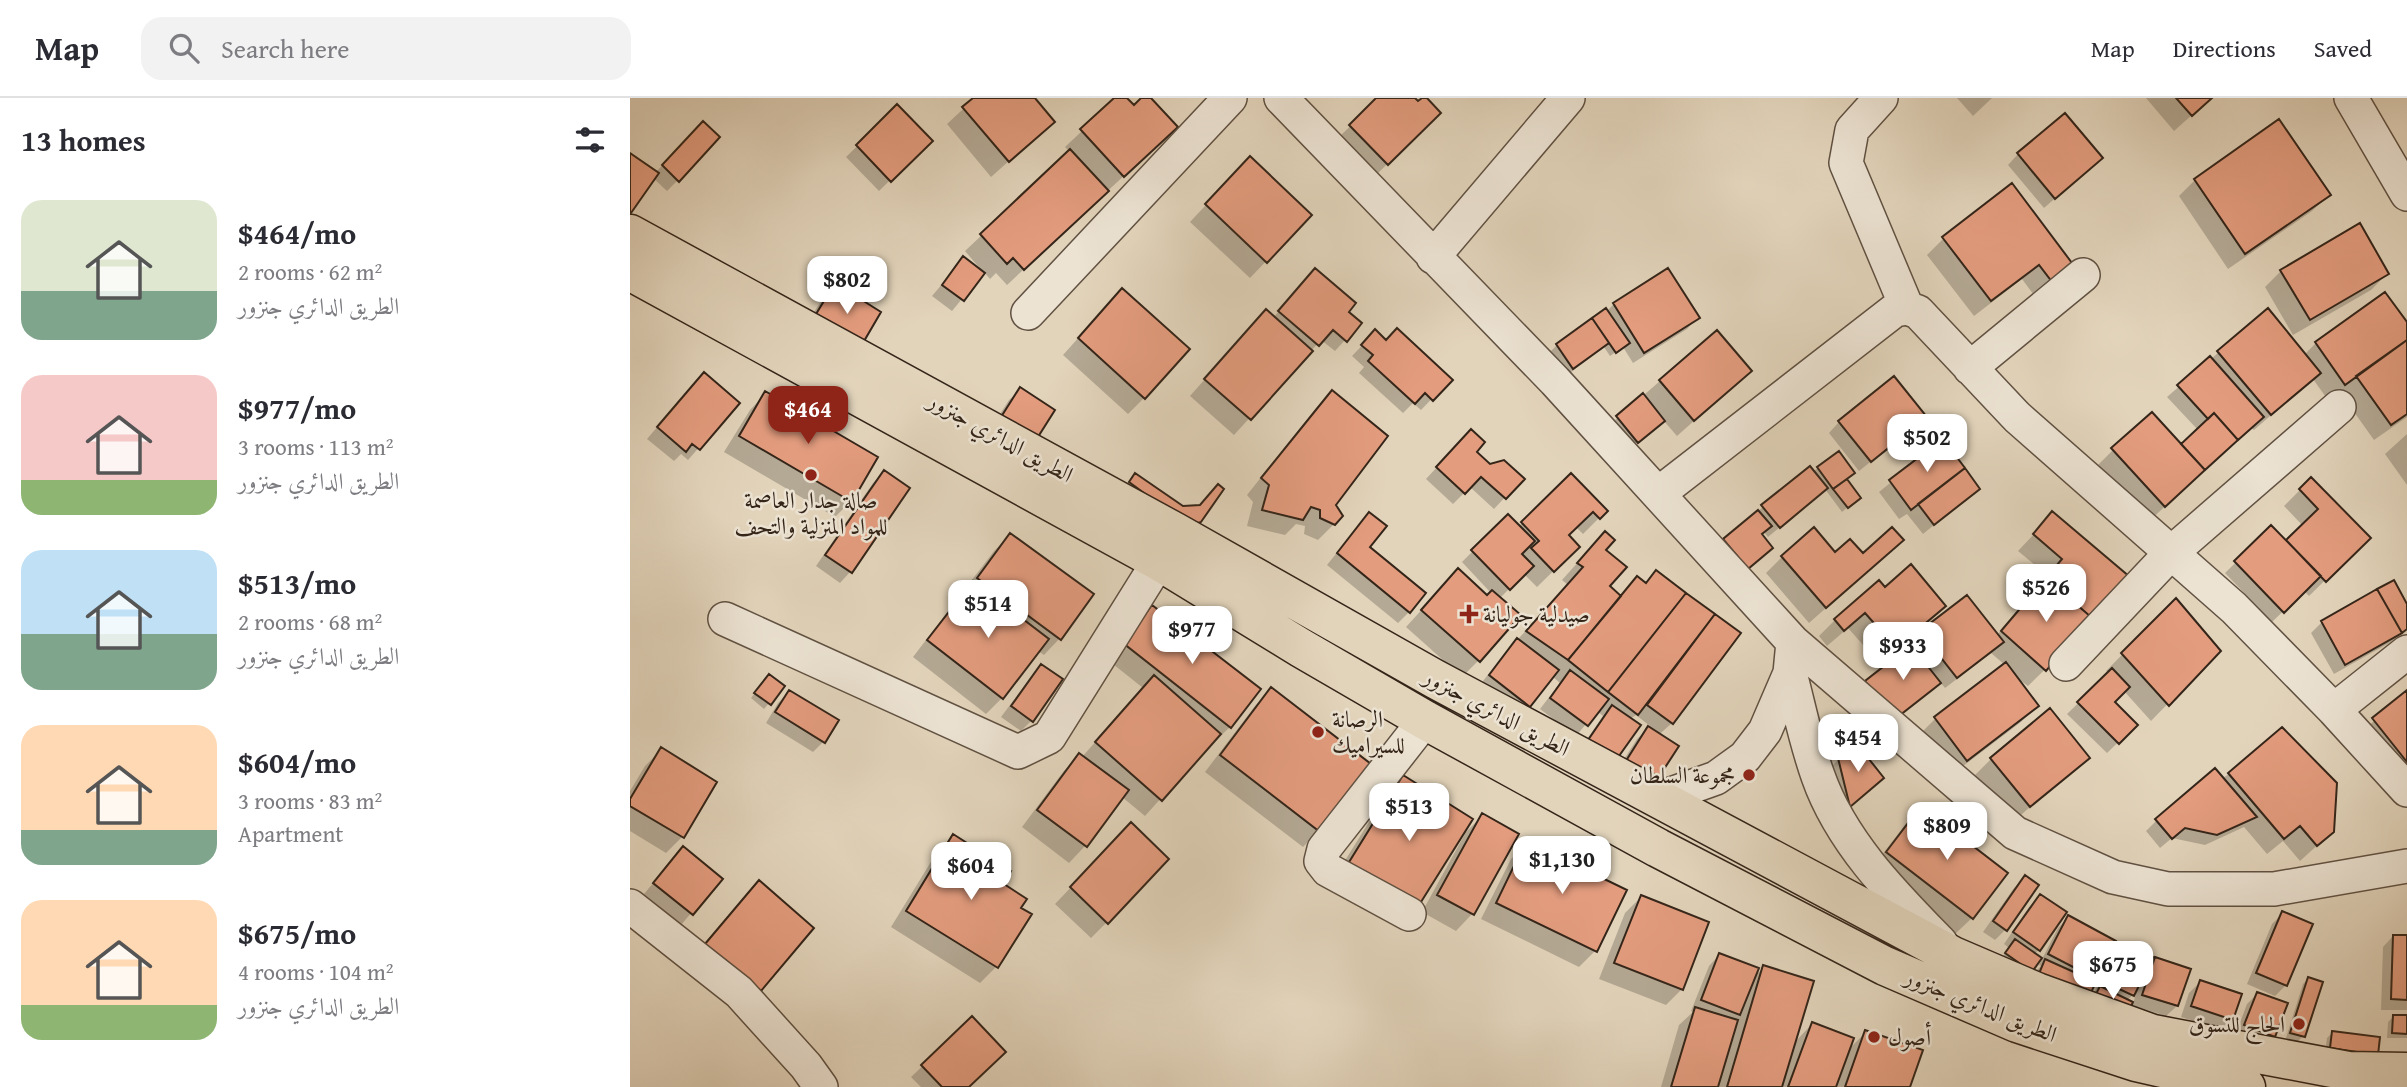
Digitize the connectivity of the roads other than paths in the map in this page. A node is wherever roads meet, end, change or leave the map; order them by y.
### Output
1 (1230, 98) edge
2 (1281, 98) edge
3 (1568, 98) edge
4 (1881, 98) edge
5 (2351, 98) edge
6 (2407, 194) edge
7 (630, 234) edge
8 (1433, 257) junction
9 (630, 271) edge
10 (2083, 275) dead end
11 (1907, 308) junction
12 (1028, 313) dead end
13 (1970, 368) junction
14 (2339, 407) dead end
15 (1658, 494) junction
16 (2171, 553) junction
17 (1158, 561) junction
18 (725, 619) dead end
19 (2407, 652) edge
20 (1791, 657) junction
21 (2066, 664) dead end
22 (2334, 710) junction
23 (1425, 720) junction
24 (2407, 790) edge
25 (1660, 797) junction
26 (2407, 866) edge
27 (630, 906) edge
28 (1409, 914) dead end
29 (1953, 956) junction
30 (2407, 1072) edge
31 (821, 1087) edge
32 (2246, 1087) edge

1 - 12 street
2 - 8 street
3 - 8 street
4 - 11 street
5 - 6 street
7 - 25 main road, الطريق الدائري جنزور
8 - 15 street
9 - 17 main road, الطريق الدائري جنزور
10 - 13 street
11 - 13 street
11 - 15 street
13 - 16 street
14 - 16 street
15 - 20 street
16 - 21 street
16 - 22 street
17 - 18 street
17 - 23 main road, الطريق الدائري جنزور
19 - 22 street
20 - 25 street
20 - 26 street
20 - 29 street
22 - 24 street
23 - 28 street
23 - 32 main road, الطريق الدائري جنزور
25 - 29 main road, الطريق الدائري جنزور
27 - 31 street
29 - 30 main road, الطريق الدائري جنزور

